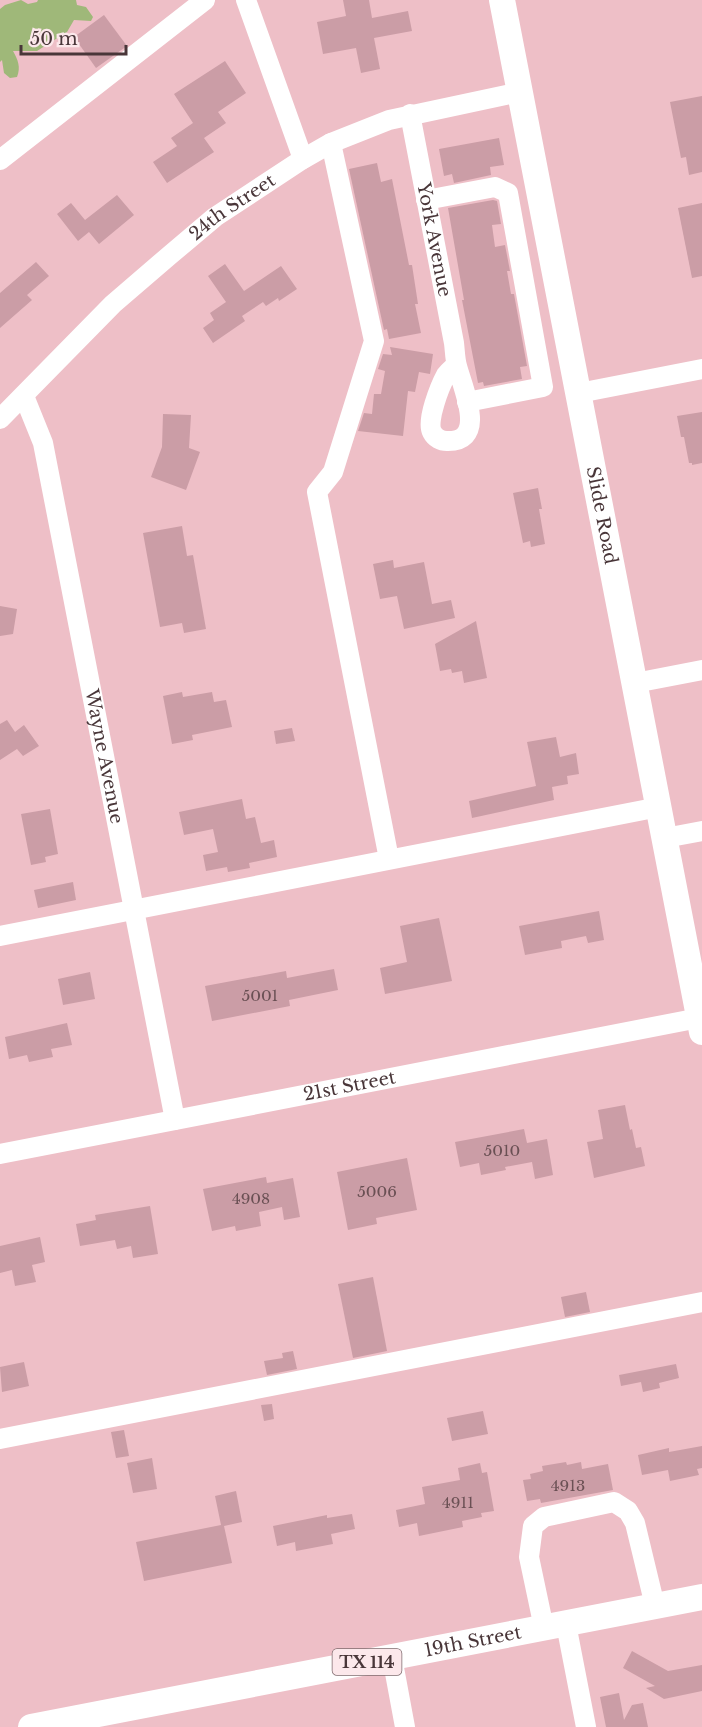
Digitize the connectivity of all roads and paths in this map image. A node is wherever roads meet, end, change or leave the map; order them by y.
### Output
1 (204, 0) edge
2 (246, 0) edge
3 (502, 0) edge
4 (520, 92) junction
5 (410, 114) junction
6 (332, 143) junction
7 (303, 159) junction
8 (0, 160) edge
9 (426, 200) junction
10 (456, 365) junction
11 (702, 369) edge
12 (579, 393) junction
13 (24, 396) junction
14 (467, 402) junction
15 (1, 418) edge
16 (702, 670) edge
17 (635, 683) junction
18 (659, 807) junction
19 (702, 831) edge
20 (664, 838) junction
21 (389, 859) junction
22 (135, 909) junction
23 (0, 936) edge
24 (698, 991) edge
25 (701, 1025) edge
26 (176, 1120) junction
27 (0, 1154) edge
28 (702, 1302) edge
29 (0, 1439) edge
30 (702, 1597) edge
31 (655, 1606) junction
32 (555, 1626) junction
33 (392, 1657) junction
34 (31, 1727) edge
35 (405, 1727) edge
36 (586, 1727) edge

1 - 8 street
2 - 7 street
3 - 4 main road, Slide Road
4 - 5 street, 24th Street
4 - 12 main road, Slide Road
5 - 6 street, 24th Street
5 - 9 street, York Avenue
6 - 7 street, 24th Street
6 - 21 street
7 - 13 street, 24th Street
9 - 10 street, York Avenue
9 - 14 street
10 - 14 street, York Avenue
10 - 14 street, York Avenue
11 - 12 street
12 - 17 main road, Slide Road
13 - 15 street, 24th Street
13 - 22 street, Wayne Avenue
16 - 17 street
17 - 18 main road, Slide Road
18 - 20 main road, Slide Road
18 - 21 street
19 - 20 street
20 - 24 main road, Slide Road
21 - 22 street
22 - 23 street
22 - 26 street, Wayne Avenue
24 - 25 main road, Slide Road
25 - 26 street, 21st Street
26 - 27 street, 21st Street
28 - 29 street
30 - 31 main road, 19th Street / TX 114
31 - 32 main road, 19th Street / TX 114
31 - 32 street
32 - 33 main road, 19th Street / TX 114
32 - 36 street
33 - 34 main road, 19th Street / TX 114
33 - 35 street

